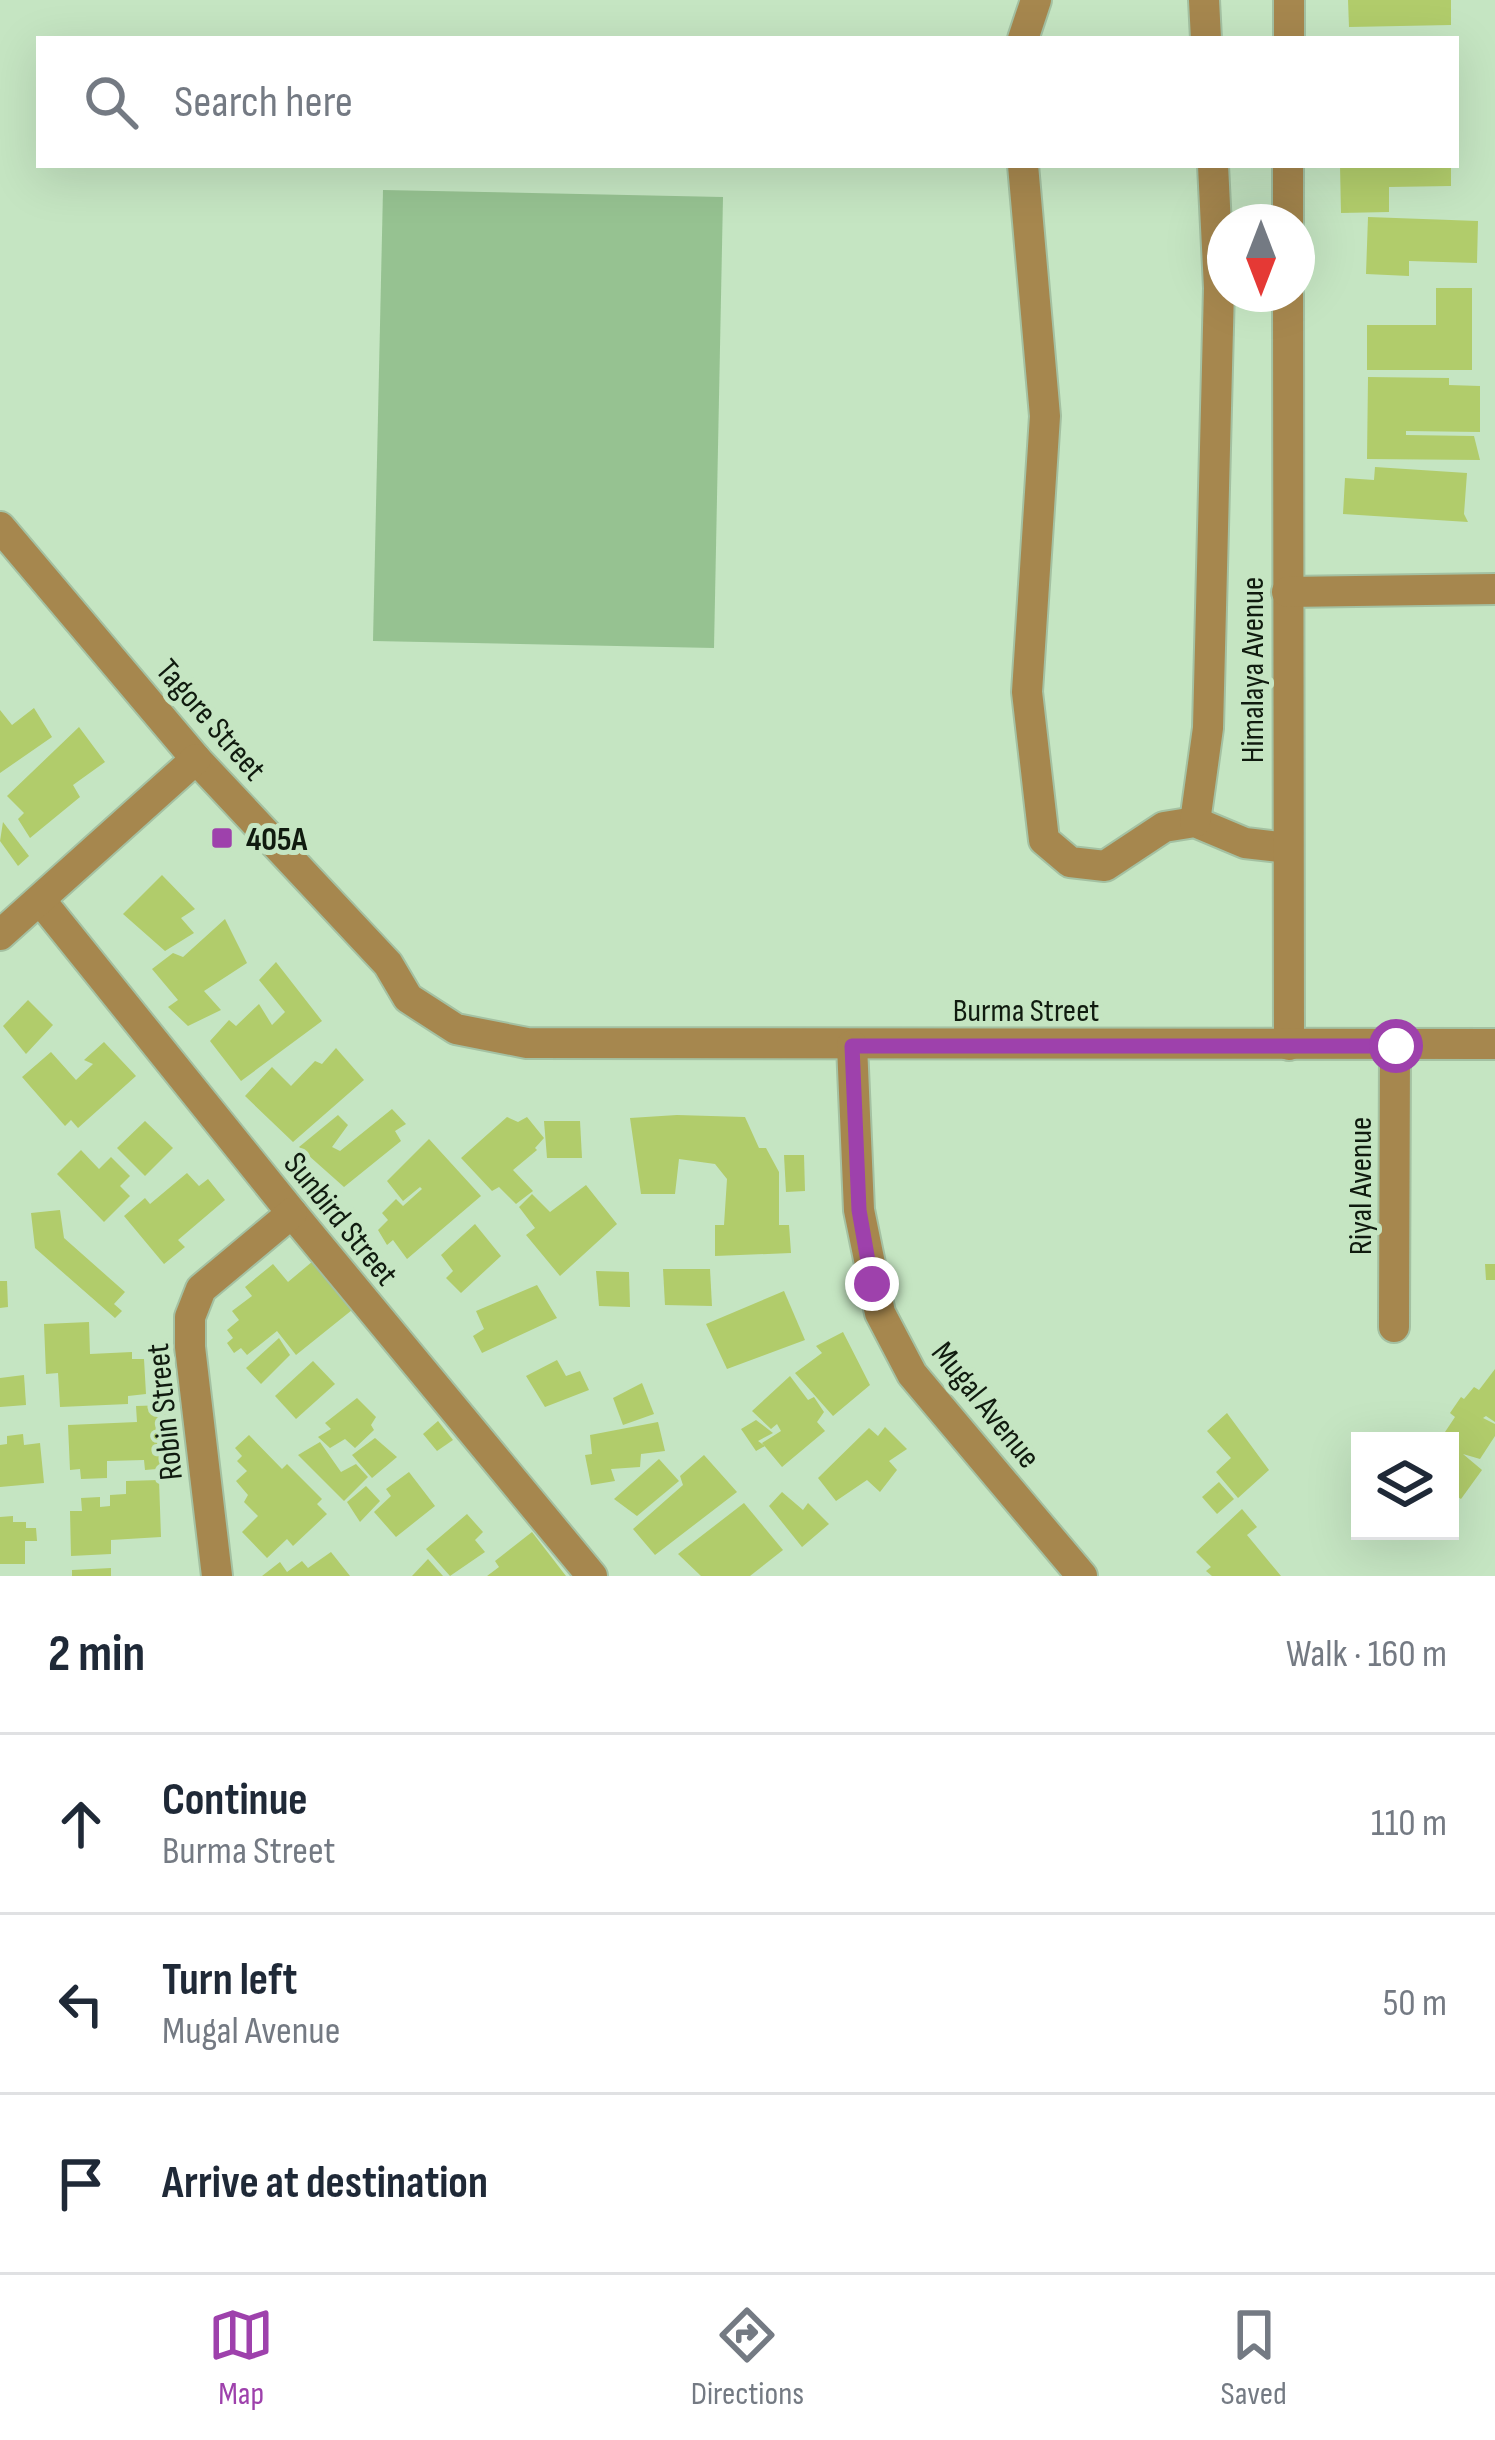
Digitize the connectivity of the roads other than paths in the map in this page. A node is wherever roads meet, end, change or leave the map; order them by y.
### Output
1 (1036, 0) edge
2 (1204, 0) edge
3 (1289, 0) edge
4 (1024, 36) edge
5 (1206, 36) edge
6 (1288, 36) edge
7 (1023, 168) edge
8 (1213, 168) edge
9 (1288, 168) edge
10 (1288, 204) edge
11 (1288, 312) edge
12 (0, 527) edge
13 (1495, 589) edge
14 (1286, 592) junction
15 (196, 759) junction
16 (1195, 823) junction
17 (1288, 848) junction
18 (41, 901) junction
19 (0, 935) edge
20 (558, 1043) joint
21 (1495, 1044) edge
22 (1288, 1045) junction
23 (852, 1046) junction
24 (1396, 1046) junction
25 (292, 1214) junction
26 (1394, 1327) dead end
27 (217, 1576) edge
28 (592, 1576) edge
29 (1082, 1576) edge

1 - 4 street
2 - 5 street
3 - 6 street
7 - 16 street
8 - 16 street
9 - 10 street
11 - 14 street, Himalaya Avenue
12 - 15 street, Tagore Street
13 - 14 street
14 - 17 street, Himalaya Avenue
15 - 18 street
15 - 20 street, Tagore Street
16 - 17 street
17 - 22 street, Himalaya Avenue
18 - 19 street
18 - 25 street, Sunbird Street
20 - 23 street, Burma Street
21 - 24 street, Burma Street
22 - 23 street, Burma Street
22 - 24 street, Burma Street
23 - 29 street, Mugal Avenue
24 - 26 street, Riyal Avenue
25 - 27 street, Robin Street
25 - 28 street, Sunbird Street

